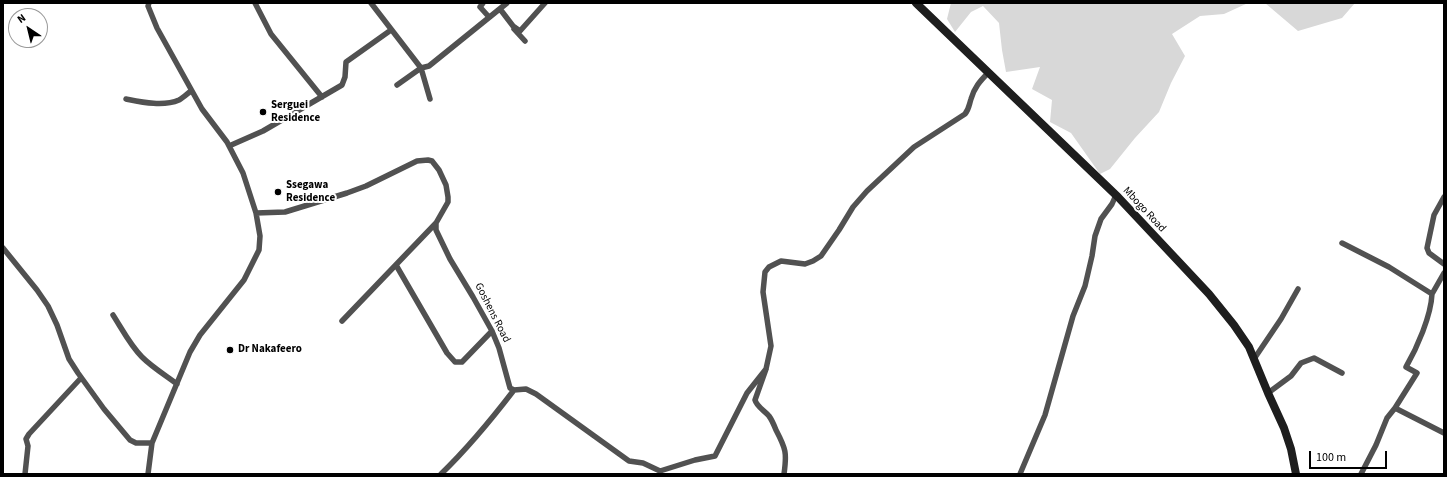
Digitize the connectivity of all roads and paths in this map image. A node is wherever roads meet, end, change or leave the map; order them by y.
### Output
1 (149, 3) edge
2 (255, 3) edge
3 (370, 3) edge
4 (483, 3) edge
5 (507, 3) edge
6 (545, 3) edge
7 (916, 3) edge
8 (500, 9) junction
9 (494, 13) junction
10 (489, 17) junction
11 (391, 30) junction
12 (525, 41) dead end
13 (421, 68) junction
14 (988, 73) junction
15 (397, 85) dead end
16 (191, 90) junction
17 (322, 97) junction
18 (126, 99) dead end
19 (430, 99) dead end
20 (229, 146) junction
21 (1116, 195) junction
22 (1444, 197) edge
23 (256, 212) junction
24 (436, 223) junction
25 (1342, 243) dead end
26 (3, 248) edge
27 (1444, 264) edge
28 (396, 265) junction
29 (1444, 272) edge
30 (1298, 289) dead end
31 (1432, 294) junction
32 (113, 315) dead end
33 (342, 321) dead end
34 (492, 331) junction
35 (1254, 359) junction
36 (766, 369) junction
37 (1342, 373) dead end
38 (81, 378) junction
39 (177, 384) junction
40 (514, 390) junction
41 (1268, 393) junction
42 (1395, 408) junction
43 (1444, 433) edge
44 (152, 443) junction
45 (25, 474) edge
46 (148, 474) edge
47 (441, 474) edge
48 (784, 474) edge
49 (1020, 474) edge
50 (1296, 474) edge
51 (1361, 474) edge

1 - 16 street
2 - 17 street
3 - 11 street
4 - 10 street
5 - 8 street
6 - 8 street
7 - 14 main road, Mbogo Road
8 - 9 street
9 - 10 street
9 - 12 street
10 - 13 street
11 - 13 street
11 - 17 street
13 - 15 street
13 - 19 street
14 - 21 main road, Mbogo Road
14 - 36 street
16 - 18 street
16 - 20 street
17 - 20 street
20 - 23 street
21 - 35 main road, Mbogo Road
21 - 49 street
22 - 27 street
23 - 24 street
23 - 39 street
24 - 28 street
24 - 34 street, Goshens Road
25 - 31 street
26 - 38 street
28 - 33 street
28 - 34 street
29 - 31 street
30 - 35 street
31 - 42 street
32 - 39 street
34 - 40 street, Goshens Road
35 - 41 main road, Mbogo Road
36 - 40 street
36 - 48 street
37 - 41 street
38 - 44 street
38 - 45 street
39 - 44 street
40 - 47 street
41 - 50 main road, Mbogo Road
42 - 43 street
42 - 51 street
44 - 46 street

